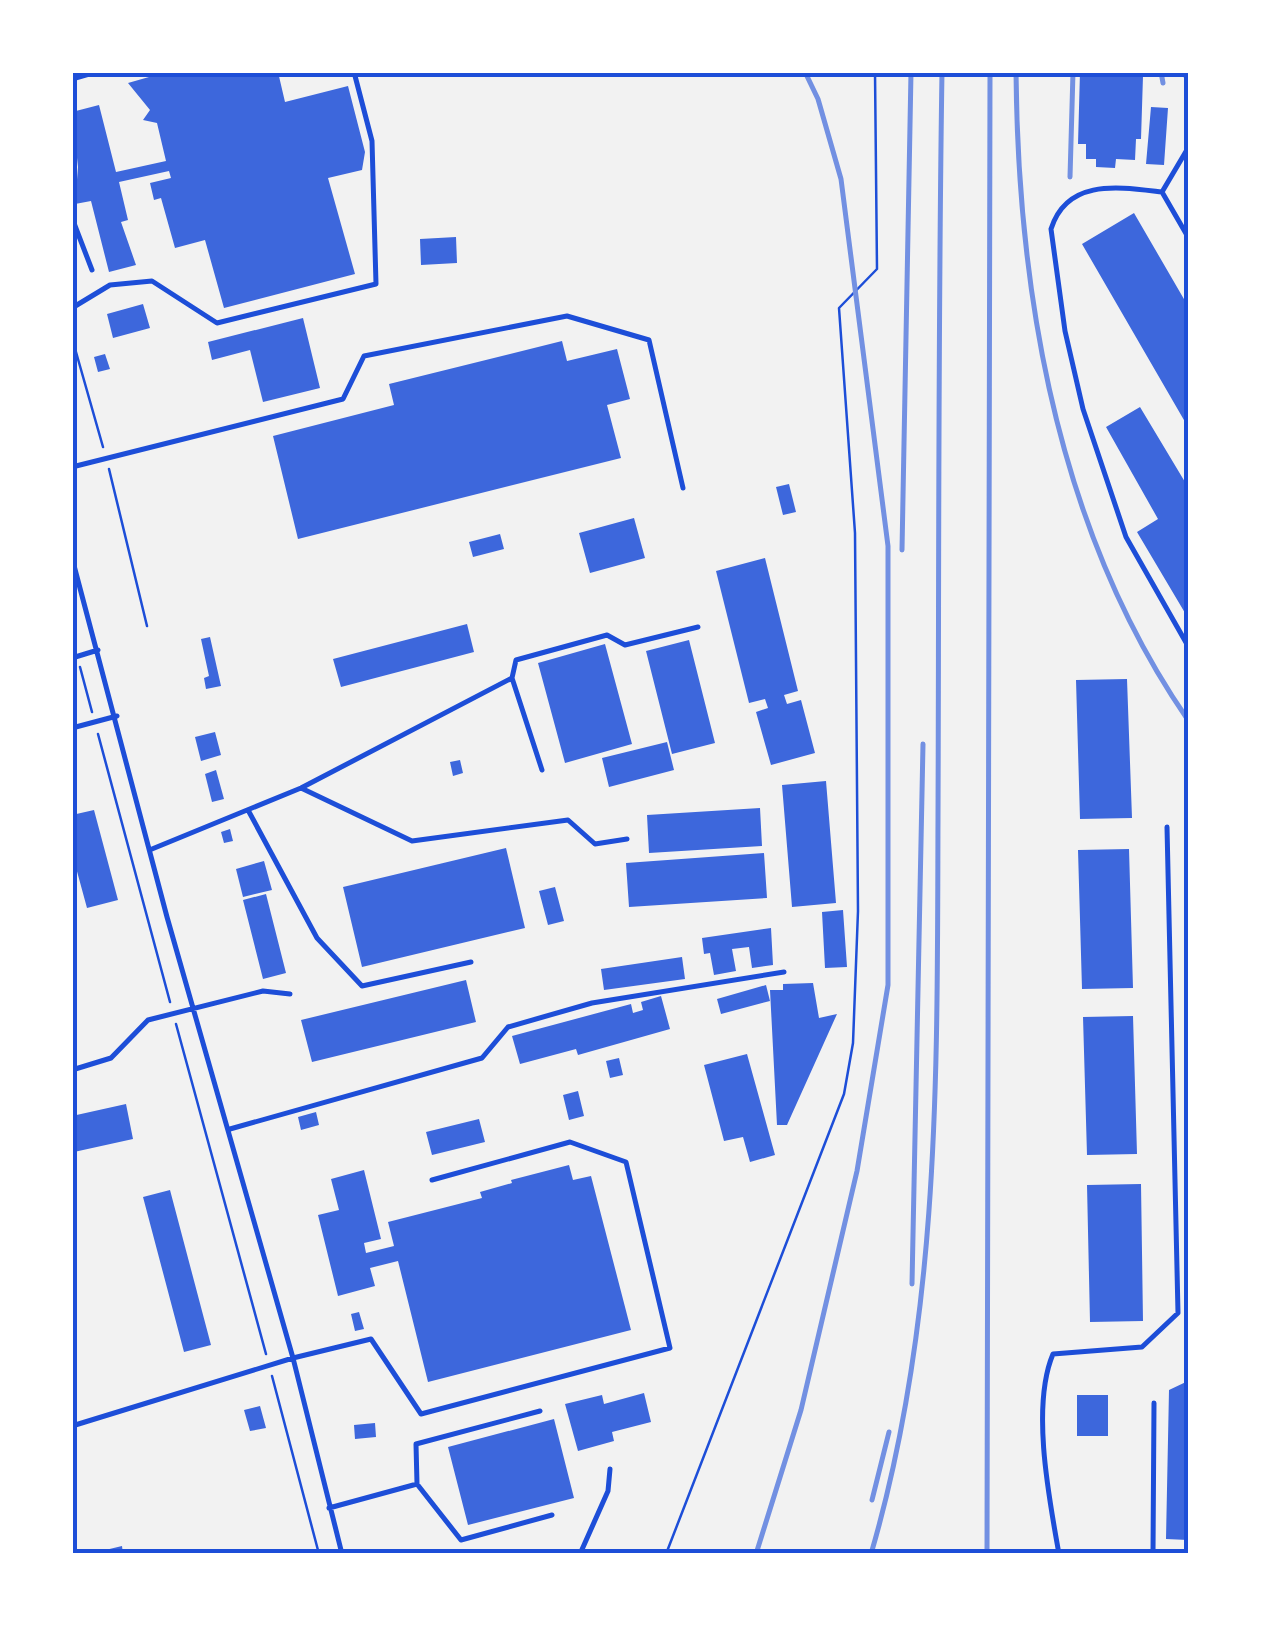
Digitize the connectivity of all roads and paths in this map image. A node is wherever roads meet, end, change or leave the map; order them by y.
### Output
1 (96, 72) edge
2 (354, 72) edge
3 (874, 72) edge
4 (72, 80) edge
5 (1188, 148) edge
6 (1162, 192) junction
7 (72, 218) edge
8 (1188, 236) edge
9 (92, 270) dead end
10 (72, 308) edge
11 (72, 338) edge
12 (106, 458) junction
13 (72, 467) edge
14 (683, 488) dead end
15 (72, 558) edge
16 (147, 626) dead end
17 (698, 626) dead end
18 (1188, 646) edge
19 (98, 650) junction
20 (75, 657) edge
21 (512, 678) junction
22 (117, 716) junction
23 (95, 722) junction
24 (72, 728) edge
25 (542, 770) dead end
26 (301, 788) junction
27 (248, 810) junction
28 (1168, 828) dead end
29 (626, 839) dead end
30 (152, 849) junction
31 (471, 962) dead end
32 (784, 972) dead end
33 (290, 994) dead end
34 (193, 1006) junction
35 (173, 1012) junction
36 (72, 1070) edge
37 (230, 1129) junction
38 (432, 1180) dead end
39 (294, 1358) junction
40 (269, 1366) junction
41 (1154, 1403) dead end
42 (540, 1412) dead end
43 (72, 1426) edge
44 (610, 1469) dead end
45 (417, 1484) junction
46 (329, 1508) junction
47 (552, 1515) dead end
48 (319, 1554) edge
49 (342, 1554) edge
50 (580, 1554) edge
51 (666, 1554) edge
52 (1059, 1554) edge
53 (1153, 1554) edge

1 - 4 lane
2 - 10 lane
3 - 51 path
5 - 6 lane
6 - 8 lane
6 - 18 lane
7 - 9 lane
11 - 12 path
12 - 13 lane
12 - 14 lane
12 - 16 path
15 - 19 lane
17 - 21 lane
19 - 20 lane
19 - 22 lane
20 - 23 path
21 - 25 lane
21 - 26 lane
22 - 23 lane
22 - 30 lane
23 - 24 lane
23 - 35 path
26 - 27 lane
26 - 29 lane
27 - 30 lane
27 - 31 lane
28 - 52 lane
30 - 34 lane
32 - 37 lane
33 - 34 lane
34 - 35 lane
34 - 37 lane
35 - 36 lane
35 - 40 path
37 - 39 lane
38 - 39 lane
39 - 40 lane
39 - 46 lane
40 - 43 lane
40 - 48 path
41 - 53 lane
42 - 45 lane
44 - 50 lane
45 - 46 lane
45 - 47 lane
46 - 49 lane

